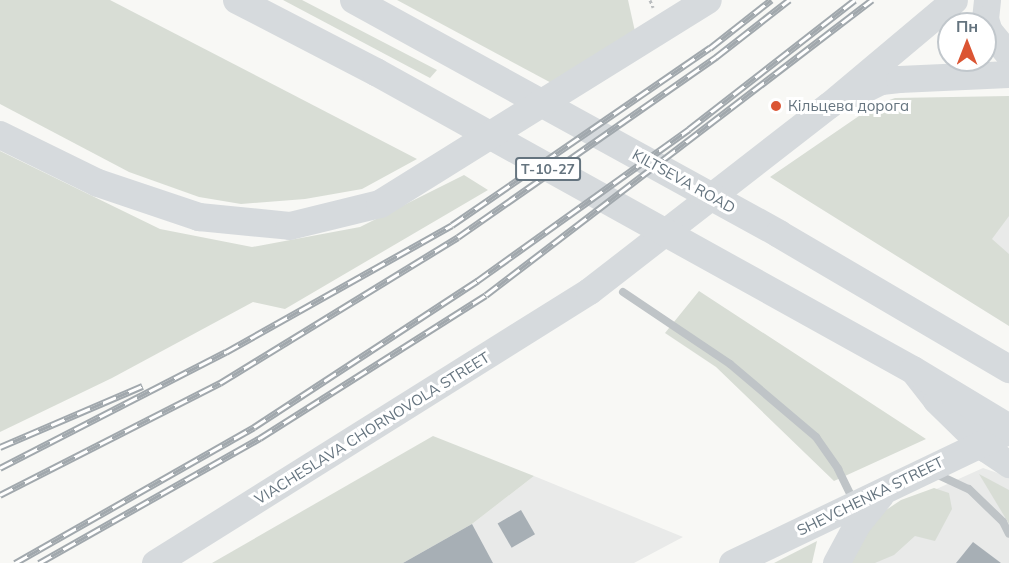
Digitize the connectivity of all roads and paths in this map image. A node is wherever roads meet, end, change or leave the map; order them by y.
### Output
1 (237, 0) edge
2 (354, 0) edge
3 (708, 0) edge
4 (954, 0) edge
5 (987, 0) edge
6 (1009, 55) edge
7 (1009, 74) edge
8 (829, 105) junction
9 (0, 135) edge
10 (623, 292) dead end
11 (1003, 366) edge
12 (943, 396) junction
13 (1009, 429) edge
14 (1009, 464) edge
15 (925, 469) junction
16 (888, 486) junction
17 (854, 503) junction
18 (1009, 534) edge
19 (154, 563) edge
20 (732, 563) edge
21 (836, 563) edge

1 - 12 highway, Т-10-27
2 - 11 highway, KILTSEVA ROAD
3 - 9 highway
4 - 8 main road
5 - 6 main road
7 - 8 main road
8 - 19 main road, VIACHESLAVA CHORNOVOLA STREET
10 - 17 lane
12 - 13 highway, Т-10-27
12 - 14 main road
13 - 15 main road, SHEVCHENKA STREET
15 - 16 main road, SHEVCHENKA STREET
15 - 18 lane
16 - 17 main road, SHEVCHENKA STREET
16 - 21 main road
17 - 20 main road, SHEVCHENKA STREET

